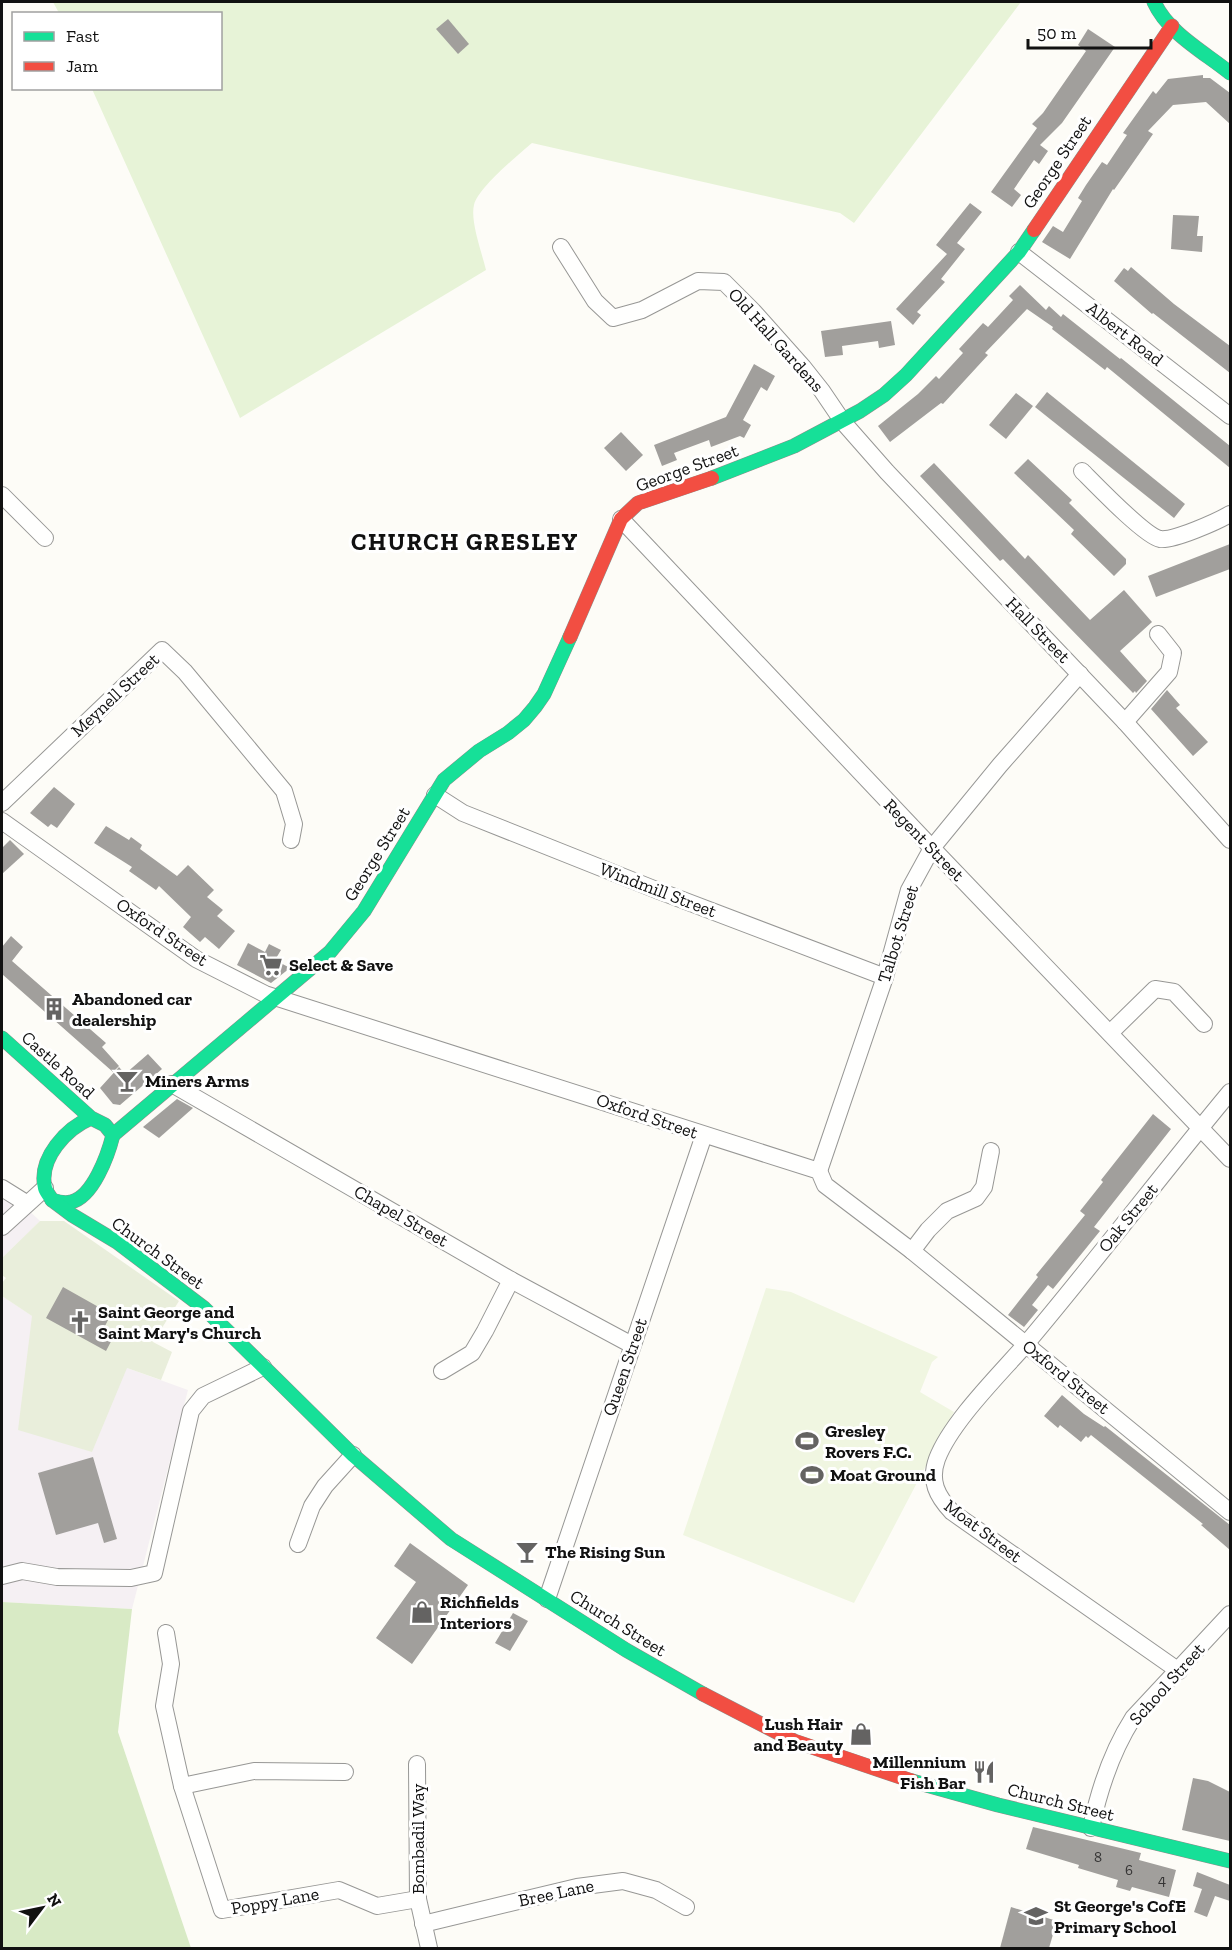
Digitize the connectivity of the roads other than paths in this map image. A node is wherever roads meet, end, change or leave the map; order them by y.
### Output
1 (1151, 2) edge
2 (1172, 26) junction
3 (1230, 73) edge
4 (561, 247) dead end
5 (1019, 252) junction
6 (1230, 416) edge
7 (843, 422) junction
8 (1082, 471) dead end
9 (2, 495) edge
10 (1230, 514) edge
11 (621, 519) junction
12 (45, 538) dead end
13 (1158, 634) dead end
14 (1080, 674) junction
15 (1125, 722) junction
16 (435, 795) junction
17 (2, 803) edge
18 (2, 821) edge
19 (291, 840) dead end
20 (1230, 840) edge
21 (932, 848) junction
22 (885, 977) junction
23 (277, 998) junction
24 (1204, 1024) dead end
25 (1110, 1033) junction
26 (2, 1038) edge
27 (172, 1084) junction
28 (1230, 1092) edge
29 (91, 1118) junction
30 (1200, 1128) junction
31 (704, 1135) junction
32 (113, 1136) junction
33 (991, 1151) dead end
34 (1230, 1159) edge
35 (819, 1171) junction
36 (2, 1188) edge
37 (87, 1190) junction
38 (48, 1194) junction
39 (26, 1203) junction
40 (90, 1226) junction
41 (2, 1227) edge
42 (912, 1251) junction
43 (511, 1280) junction
44 (1026, 1344) junction
45 (632, 1345) junction
46 (263, 1367) junction
47 (442, 1371) dead end
48 (353, 1455) junction
49 (1230, 1512) edge
50 (298, 1544) dead end
51 (2, 1576) edge
52 (547, 1599) junction
53 (1230, 1614) edge
54 (166, 1633) dead end
55 (1179, 1671) junction
56 (417, 1764) dead end
57 (345, 1772) dead end
58 (182, 1786) junction
59 (1091, 1828) junction
60 (1230, 1862) edge
61 (417, 1899) junction
62 (686, 1907) dead end
63 (423, 1924) junction
64 (429, 1948) edge

1 - 2 street
2 - 3 street
2 - 5 street, George Street
4 - 7 street, Old Hall Gardens
5 - 6 street, Albert Road
5 - 7 street, George Street
7 - 11 street, George Street
7 - 14 street, Hall Street
8 - 10 street
9 - 12 street
11 - 16 street, George Street
11 - 21 street, Regent Street
13 - 15 street
14 - 15 street, Hall Street
14 - 21 street, Talbot Street
15 - 20 street, Hall Street
16 - 22 street, Windmill Street
16 - 23 street, George Street
17 - 19 street, Meynell Street
18 - 23 street, Oxford Street
21 - 22 street, Talbot Street
21 - 25 street, Regent Street
22 - 35 street, Talbot Street
23 - 27 street, George Street
23 - 31 street, Oxford Street
24 - 25 street
25 - 30 street, Regent Street
26 - 29 street, Castle Road
27 - 32 street, George Street
27 - 43 street, Chapel Street
28 - 30 street, Oak Street
29 - 32 street, Castle Road
29 - 38 street
30 - 34 street, Regent Street
30 - 44 street, Oak Street
31 - 35 street, Oxford Street
31 - 45 street, Queen Street
32 - 37 street
33 - 42 street
35 - 42 street, Oxford Street
36 - 39 street
37 - 38 street
37 - 40 street, Church Street
38 - 39 street
38 - 40 street, Church Street
39 - 41 street
40 - 46 street, Church Street
42 - 44 street, Oxford Street
43 - 45 street, Chapel Street
43 - 47 street
44 - 49 street, Oxford Street
44 - 55 street, Moat Street
45 - 52 street, Queen Street
46 - 48 street, Church Street
46 - 51 street
48 - 50 street
48 - 52 street, Church Street
52 - 59 street, Church Street
53 - 55 street, School Street
54 - 58 street, Poppy Lane
55 - 59 street, School Street
56 - 61 street, Bombadil Way
57 - 58 street
58 - 61 street, Poppy Lane
59 - 60 street, Church Street
61 - 63 street, Bombadil Way
62 - 63 street, Bree Lane
63 - 64 street, Bombadil Way

